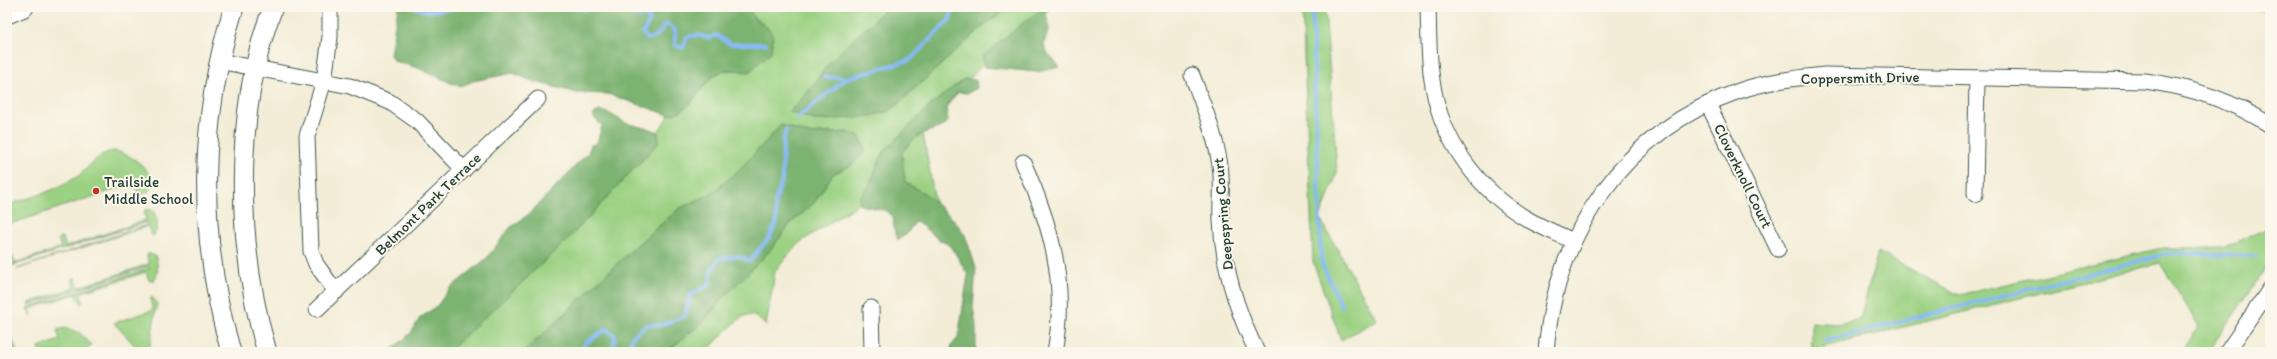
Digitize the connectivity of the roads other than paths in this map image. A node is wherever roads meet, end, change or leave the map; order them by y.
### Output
1 (24, 7) edge
2 (234, 7) edge
3 (273, 7) edge
4 (330, 7) edge
5 (1428, 7) edge
6 (7, 14) edge
7 (218, 61) junction
8 (256, 69) junction
9 (1192, 75) dead end
10 (1977, 78) junction
11 (324, 81) junction
12 (538, 99) dead end
13 (1708, 104) junction
14 (2270, 125) edge
15 (1023, 162) dead end
16 (464, 170) junction
17 (1975, 194) dead end
18 (1573, 241) junction
19 (1778, 249) dead end
20 (2270, 289) edge
21 (336, 292) junction
22 (871, 308) dead end
23 (318, 309) dead end
24 (231, 352) edge
25 (267, 352) edge
26 (872, 352) edge
27 (1054, 352) edge
28 (1257, 352) edge
29 (1546, 352) edge
30 (2227, 352) edge

1 - 6 main road
2 - 7 main road
3 - 8 main road
4 - 11 street
5 - 18 street
7 - 8 street
7 - 24 main road
8 - 11 street
8 - 25 main road
9 - 28 street, Deepspring Court
10 - 13 street, Coppersmith Drive
10 - 14 street, Coppersmith Drive
10 - 17 street
11 - 16 street
11 - 21 street
12 - 16 street, Belmont Park Terrace
13 - 18 street, Coppersmith Drive
13 - 19 street, Cloverknoll Court
15 - 27 street
16 - 21 street, Belmont Park Terrace
18 - 29 street, Coppersmith Drive
20 - 30 street
21 - 23 street, Belmont Park Terrace
22 - 26 street

